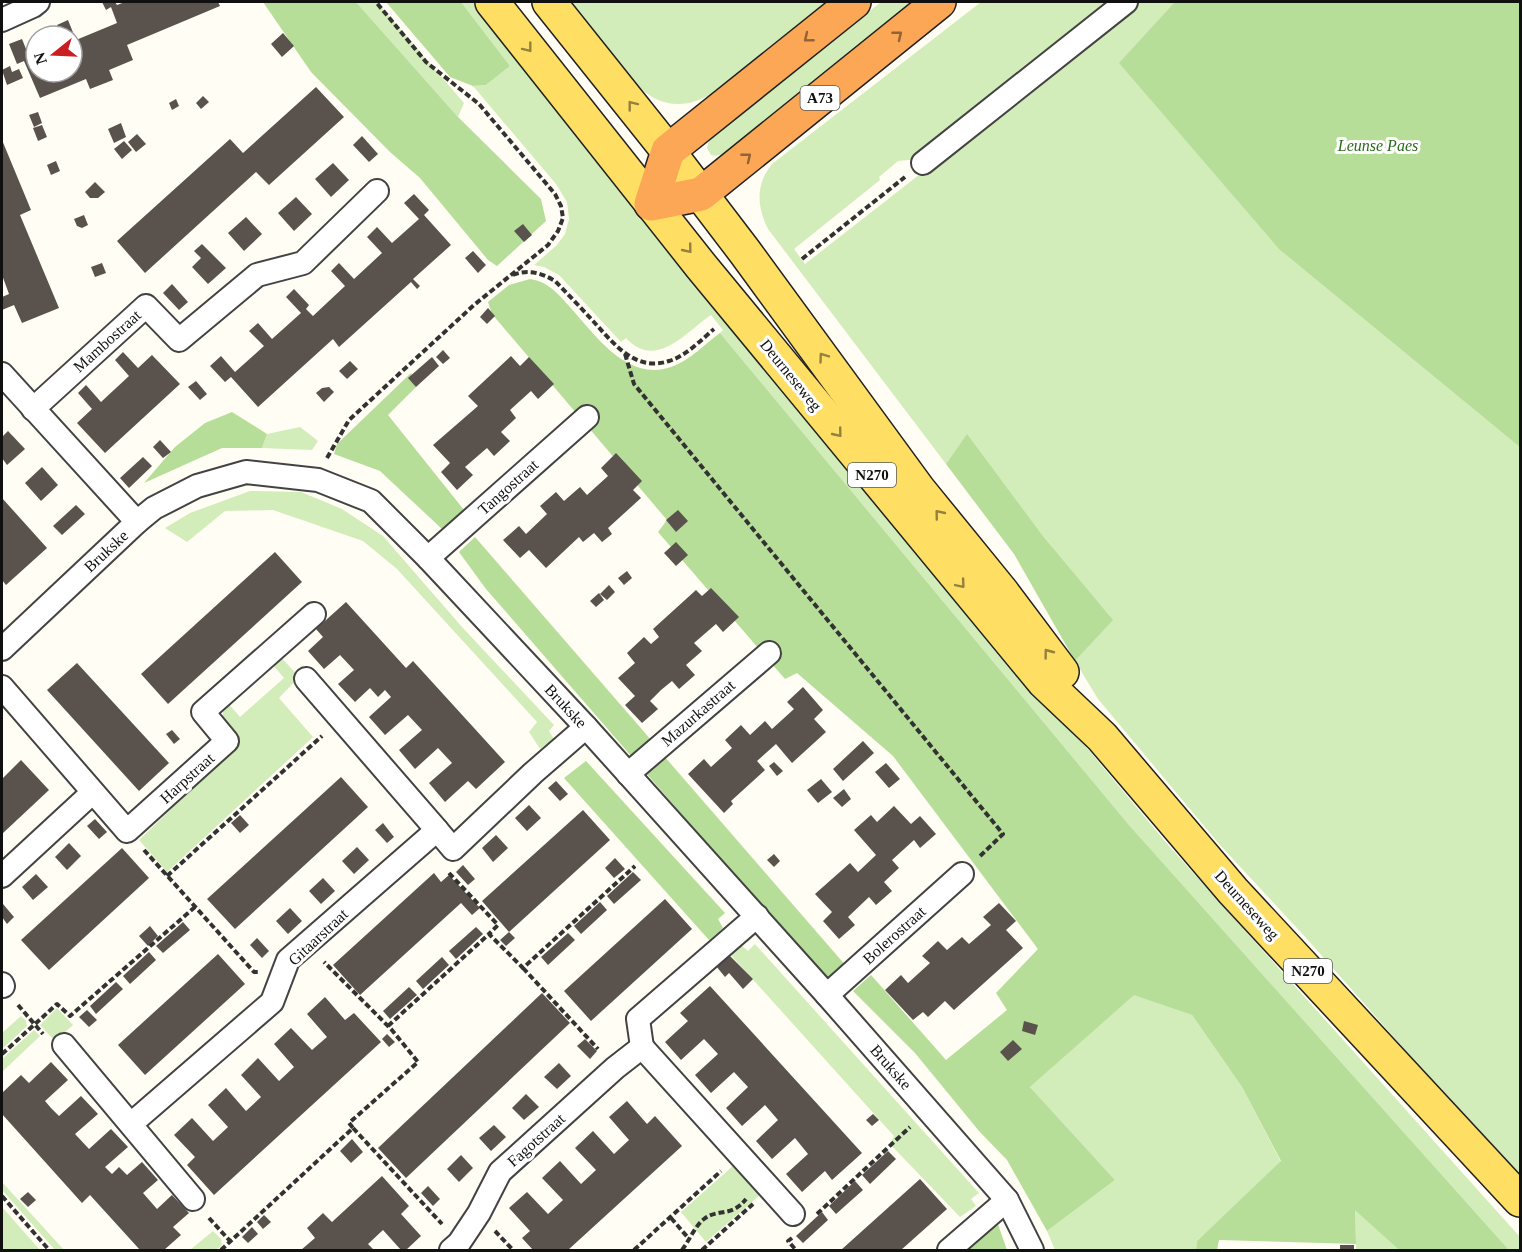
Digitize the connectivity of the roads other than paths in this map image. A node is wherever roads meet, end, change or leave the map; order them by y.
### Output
1 (38, 2) edge
2 (492, 2) edge
3 (549, 2) edge
4 (854, 2) edge
5 (939, 2) edge
6 (1126, 2) edge
7 (2, 20) edge
8 (668, 151) junction
9 (923, 163) road end
10 (376, 191) dead end
11 (701, 194) junction
12 (651, 204) junction
13 (2, 375) edge
14 (33, 408) junction
15 (587, 417) dead end
16 (137, 522) junction
17 (428, 558) junction
18 (314, 615) dead end
19 (2, 649) edge
20 (769, 653) dead end
21 (306, 679) dead end
22 (2, 687) edge
23 (586, 727) junction
24 (1102, 737) junction
25 (628, 774) junction
26 (92, 793) junction
27 (429, 837) junction
28 (962, 874) road end
29 (2, 876) edge
30 (757, 916) junction
31 (827, 995) junction
32 (64, 1045) road end
33 (642, 1047) junction
34 (131, 1124) junction
35 (194, 1199) road end
36 (1007, 1200) junction
37 (1521, 1200) edge
38 (800, 1222) road end
39 (455, 1247) edge
40 (949, 1251) edge
41 (1032, 1251) edge

1 - 7 street
2 -> 12 main road, Deurneseweg / N270
8 -> 3 main road, Deurneseweg / N270
4 -> 8 highway
11 -> 5 highway, A73
6 - 9 street
8 - 11 main road, Deurneseweg / N270
8 - 12 highway
10 - 14 street, Mambostraat
11 - 12 highway
24 -> 11 main road, Deurneseweg / N270
12 -> 24 main road, Deurneseweg / N270
13 - 14 street
14 - 16 street
15 - 17 street, Tangostraat
16 - 17 street, Brukske
16 - 19 street, Brukske
17 - 23 street, Brukske
18 - 26 street, Harpstraat
20 - 25 street, Mazurkastraat
21 - 27 street
22 - 26 street
23 - 25 street, Brukske
23 - 27 street
24 - 37 main road, Deurneseweg / N270
25 - 30 street, Brukske
26 - 29 street
27 - 34 street, Gitaarstraat
28 - 31 street, Bolerostraat
30 - 31 street, Brukske
30 - 33 street
31 - 36 street, Brukske
32 - 34 street
33 - 38 street
33 - 39 street, Fagotstraat
34 - 35 street
36 - 40 street
36 - 41 street, Brukske

